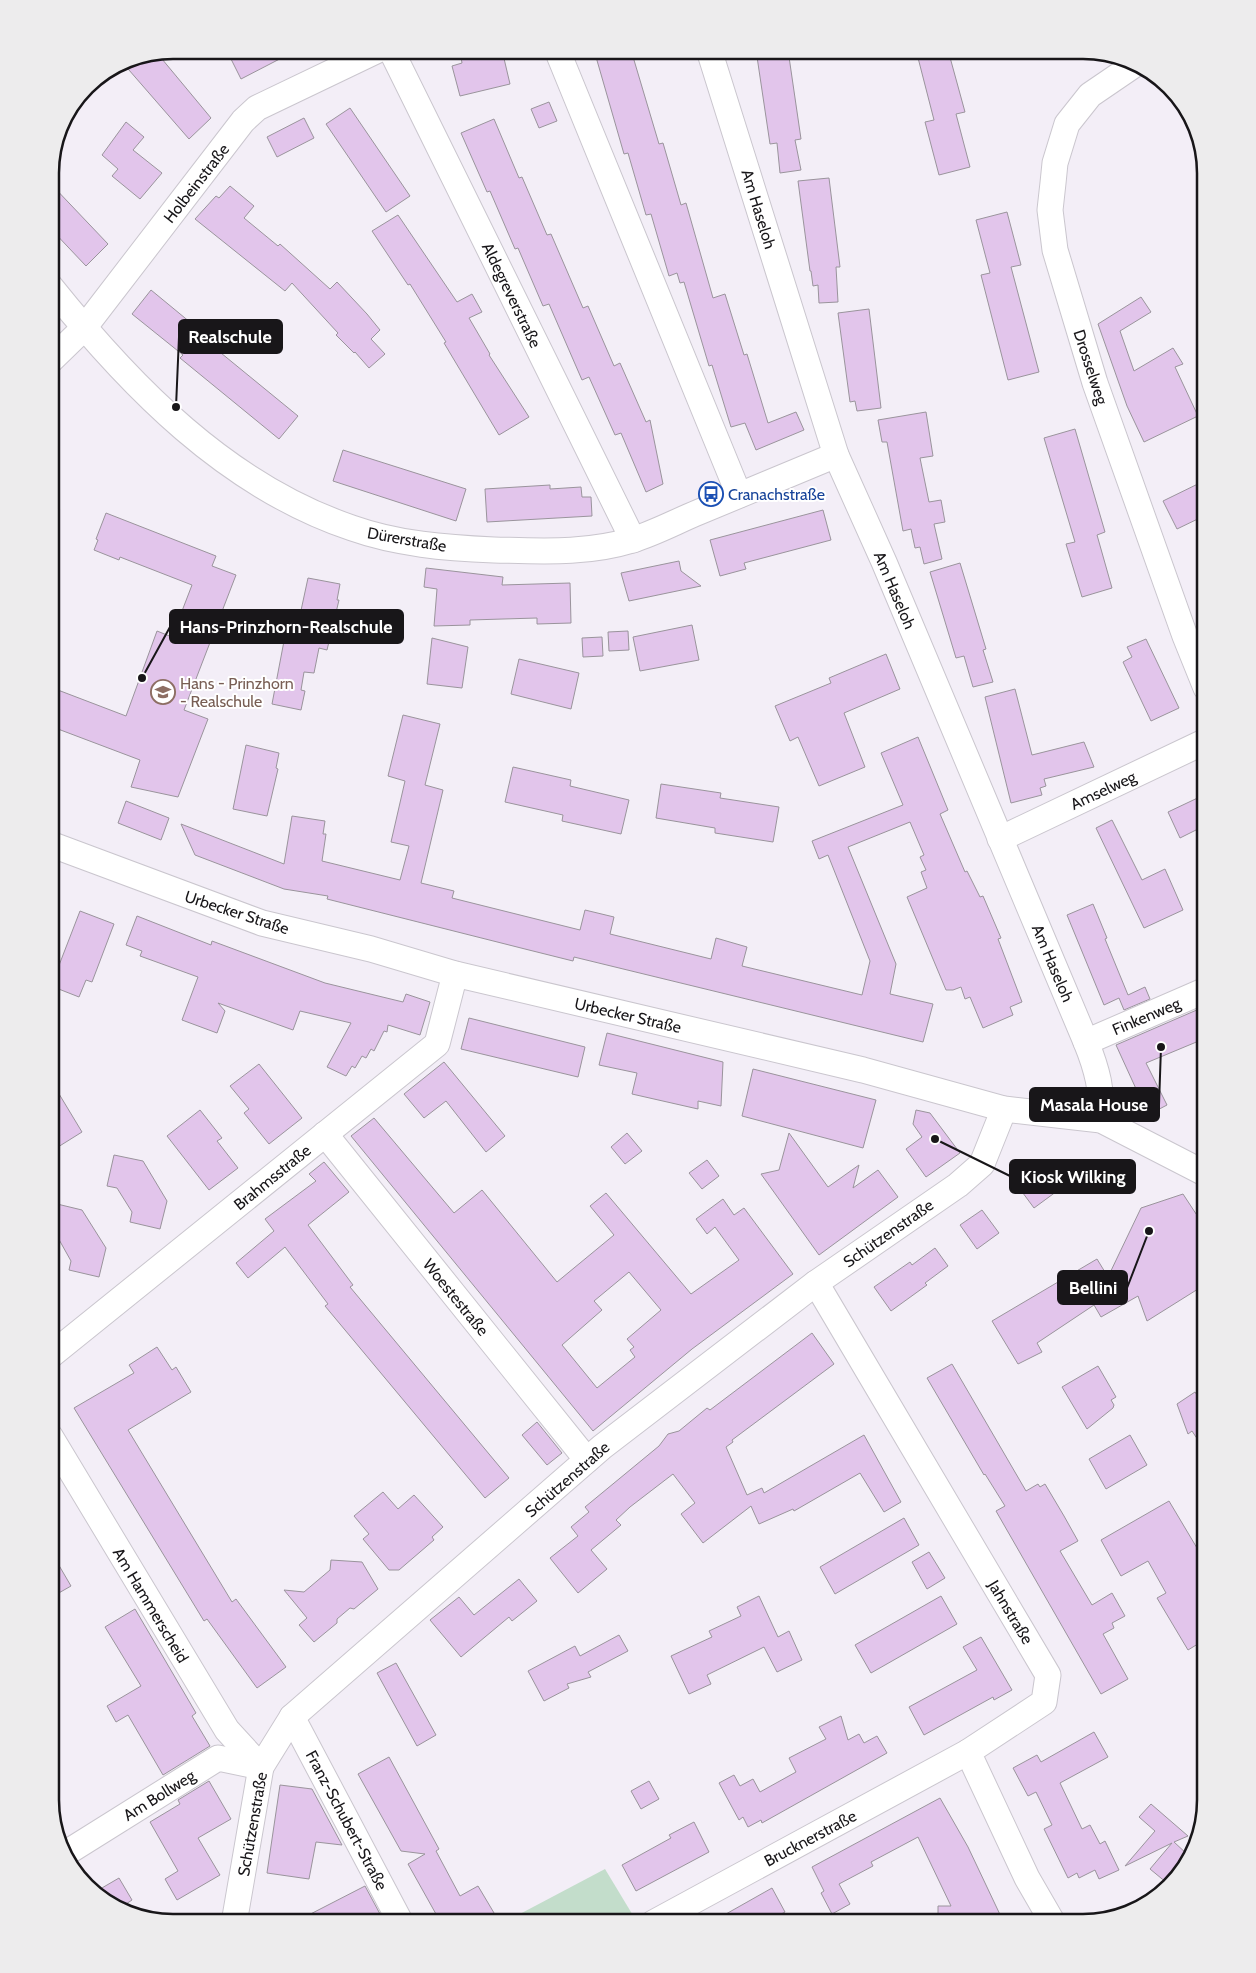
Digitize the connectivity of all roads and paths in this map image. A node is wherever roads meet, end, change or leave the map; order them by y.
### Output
1 (359, 59) edge
2 (394, 59) edge
3 (561, 59) edge
4 (712, 59) edge
5 (1129, 68) edge
6 (59, 297) edge
7 (84, 328) junction
8 (59, 352) edge
9 (836, 455) junction
10 (739, 495) junction
11 (633, 540) junction
12 (1197, 666) edge
13 (1197, 745) edge
14 (1000, 839) junction
15 (59, 847) edge
16 (455, 974) junction
17 (1197, 994) edge
18 (1086, 1042) junction
19 (1004, 1109) junction
20 (1101, 1120) junction
21 (325, 1134) junction
22 (1197, 1169) edge
23 (816, 1283) junction
24 (59, 1349) edge
25 (59, 1451) edge
26 (587, 1460) junction
27 (292, 1717) junction
28 (968, 1752) junction
29 (261, 1767) junction
30 (70, 1851) edge
31 (236, 1914) edge
32 (396, 1914) edge
33 (670, 1914) edge
34 (1048, 1914) edge

1 - 7 street, Holbeinstraße
2 - 11 street, Aldegreverstraße
3 - 10 street
4 - 9 street, Am Haseloh
5 - 12 street, Drosselweg
6 - 7 street, Dürerstraße
7 - 8 street, Holbeinstraße
7 - 11 street, Dürerstraße
9 - 10 street, Dürerstraße
9 - 14 street, Am Haseloh
10 - 11 street, Dürerstraße
13 - 14 street, Amselweg
14 - 18 street, Am Haseloh
15 - 16 street, Urbecker Straße
16 - 19 street, Urbecker Straße
16 - 21 street, Brahmsstraße
17 - 18 street, Finkenweg
18 - 20 street, Am Haseloh
19 - 20 street, Urbecker Straße
19 - 23 street, Schützenstraße
20 - 22 street, Urbecker Straße
21 - 24 street, Brahmsstraße
21 - 26 street, Woestestraße
23 - 26 street, Schützenstraße
23 - 28 street, Jahnstraße
25 - 29 street, Am Hammerscheid
26 - 27 street, Schützenstraße
27 - 29 street, Schützenstraße
27 - 32 street, Franz-Schubert-Straße
28 - 33 street, Brucknerstraße
28 - 34 street
29 - 30 street, Am Bollweg
29 - 31 street, Schützenstraße

